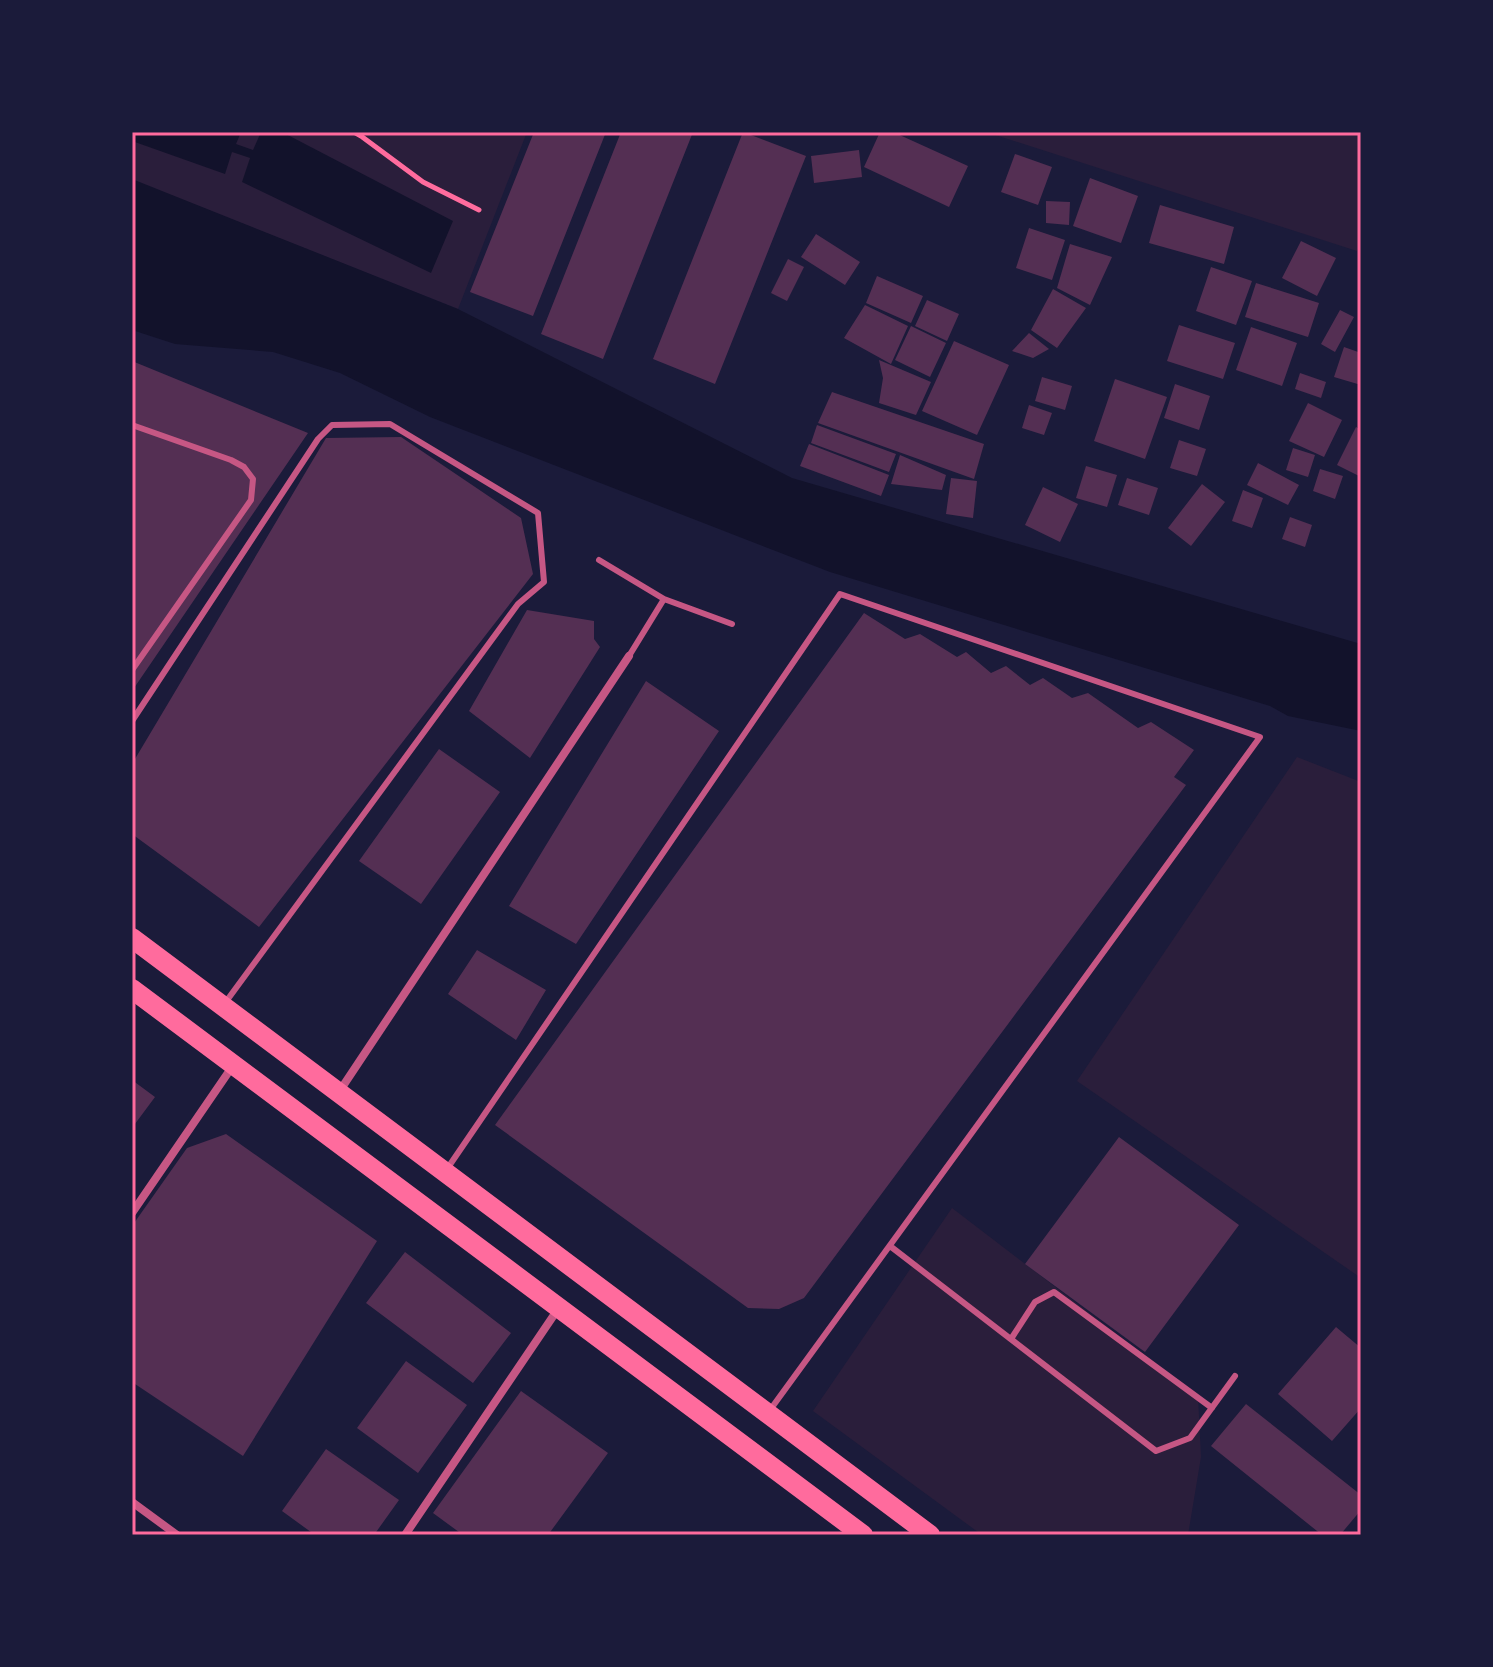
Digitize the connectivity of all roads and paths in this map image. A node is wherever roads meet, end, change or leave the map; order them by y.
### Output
1 (354, 132) edge
2 (362, 134) edge
3 (479, 210) dead end
4 (132, 425) edge
5 (599, 560) dead end
6 (664, 599) junction
7 (732, 624) dead end
8 (629, 656) joint
9 (132, 670) edge
10 (132, 721) edge
11 (132, 938) edge
12 (132, 989) edge
13 (223, 1006) junction
14 (233, 1067) junction
15 (338, 1092) junction
16 (444, 1172) junction
17 (132, 1213) edge
18 (890, 1246) junction
19 (559, 1309) junction
20 (1011, 1339) junction
21 (1235, 1376) dead end
22 (1212, 1408) junction
23 (767, 1413) junction
24 (132, 1502) edge
25 (177, 1535) edge
26 (405, 1535) edge
27 (863, 1535) edge
28 (930, 1535) edge

1 - 2 path
2 - 3 path
4 - 9 lane
5 - 6 lane
6 - 7 lane
6 - 8 lane
8 - 15 street
10 - 13 lane
11 - 13 main road
12 - 14 main road
13 - 15 main road
14 - 17 street
14 - 19 main road
15 - 16 main road
16 - 18 lane
16 - 23 main road
18 - 20 lane
18 - 23 lane
19 - 26 street
19 - 27 main road
20 - 22 lane
20 - 22 lane
21 - 22 lane
23 - 28 main road
24 - 25 street

